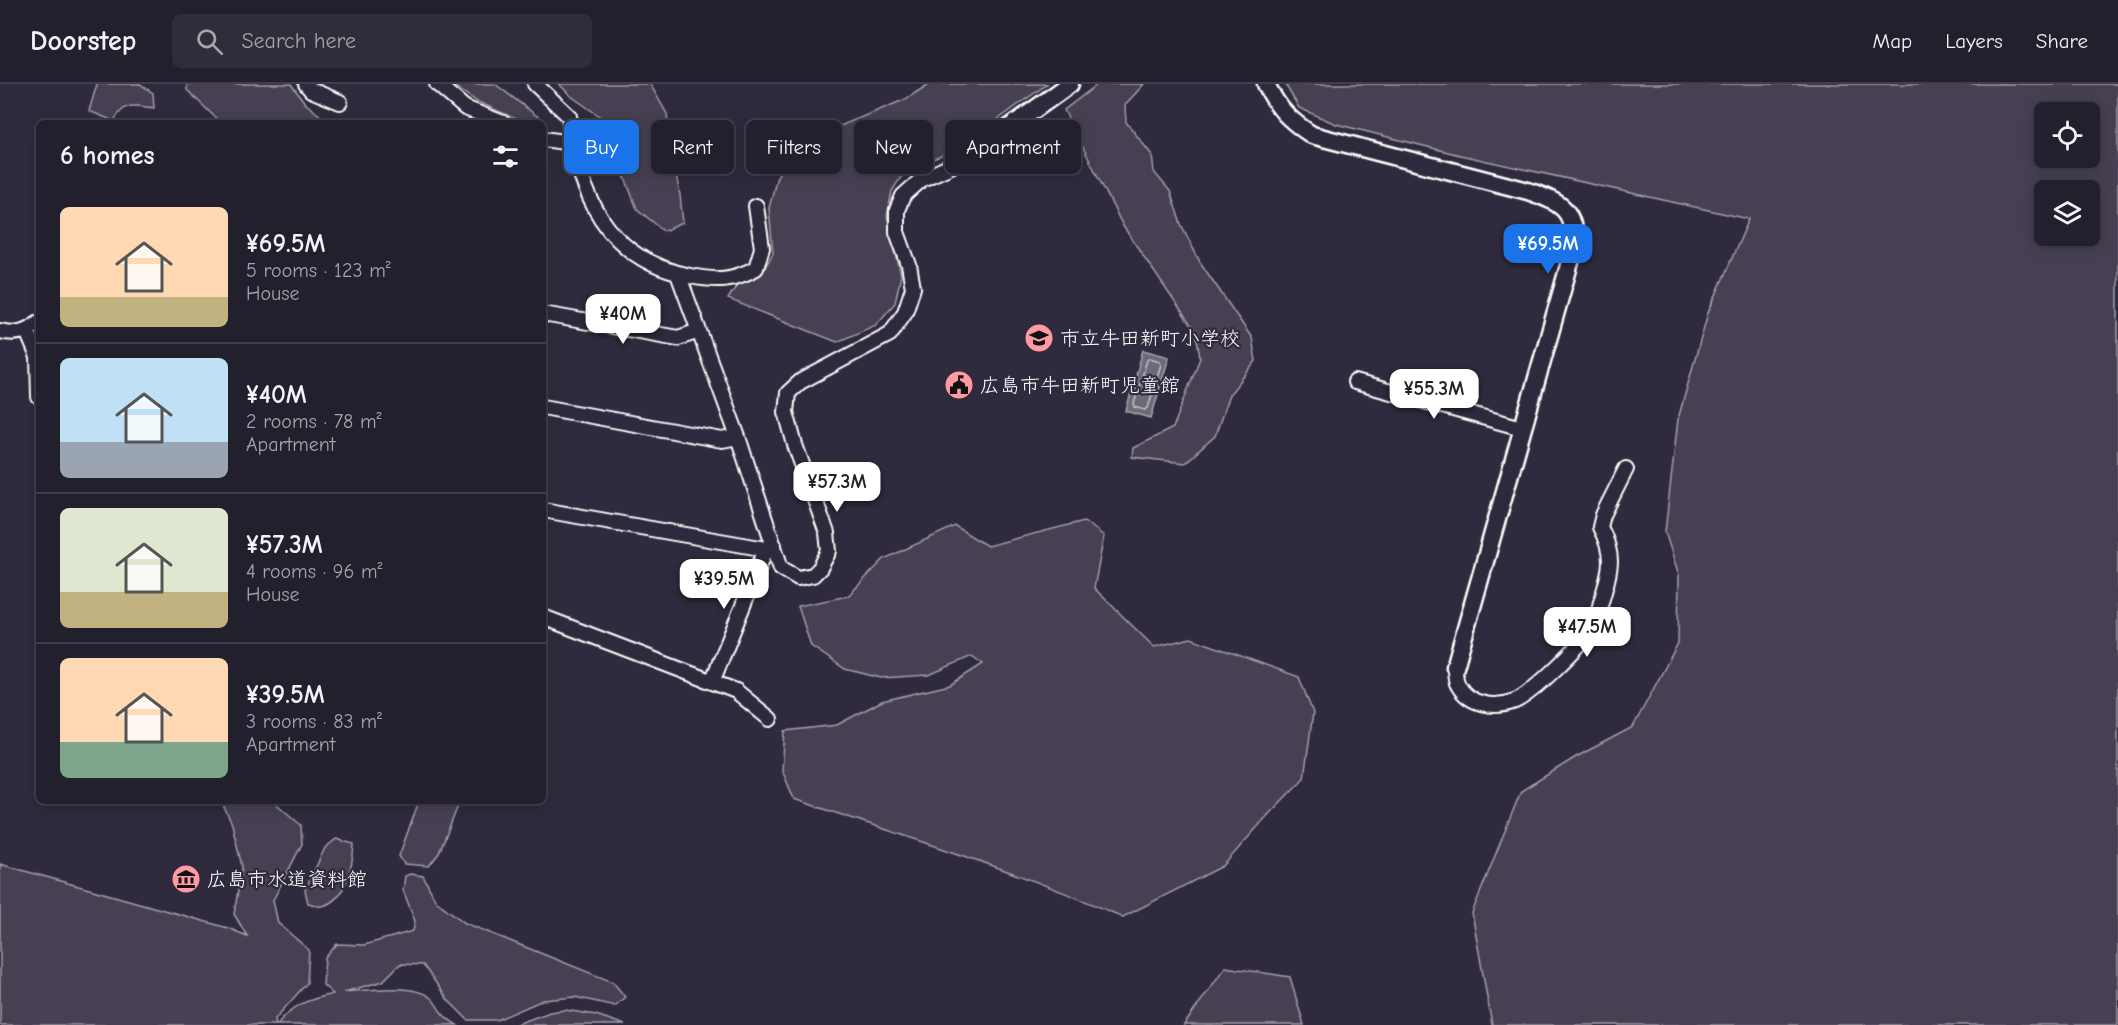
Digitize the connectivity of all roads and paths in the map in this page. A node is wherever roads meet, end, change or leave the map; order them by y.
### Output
1 (306, 84) edge
2 (437, 84) edge
3 (535, 84) edge
4 (1070, 84) edge
5 (1266, 84) edge
6 (340, 102) dead end
7 (495, 120) edge
8 (569, 120) edge
9 (1020, 120) edge
10 (546, 139) edge
11 (564, 142) edge
12 (945, 169) edge
13 (581, 174) edge
14 (756, 206) dead end
15 (678, 274) junction
16 (546, 315) edge
17 (36, 324) edge
18 (0, 331) edge
19 (27, 331) junction
20 (699, 331) junction
21 (36, 352) edge
22 (1355, 382) dead end
23 (546, 408) edge
24 (1522, 428) junction
25 (738, 437) junction
26 (1626, 469) dead end
27 (546, 510) edge
28 (770, 547) junction
29 (546, 618) edge
30 (1455, 667) joint
31 (712, 682) junction
32 (770, 719) dead end

1 - 6 street
2 - 7 street
3 - 8 street
4 - 9 street
5 - 24 street
10 - 11 street
12 - 28 street
13 - 15 street
14 - 15 street
15 - 20 street
16 - 20 street
17 - 19 street
18 - 19 street
19 - 21 street
20 - 25 street
22 - 24 street
23 - 25 street
24 - 30 street
25 - 28 street
26 - 30 street
27 - 28 street
28 - 31 street
29 - 31 street
31 - 32 street

